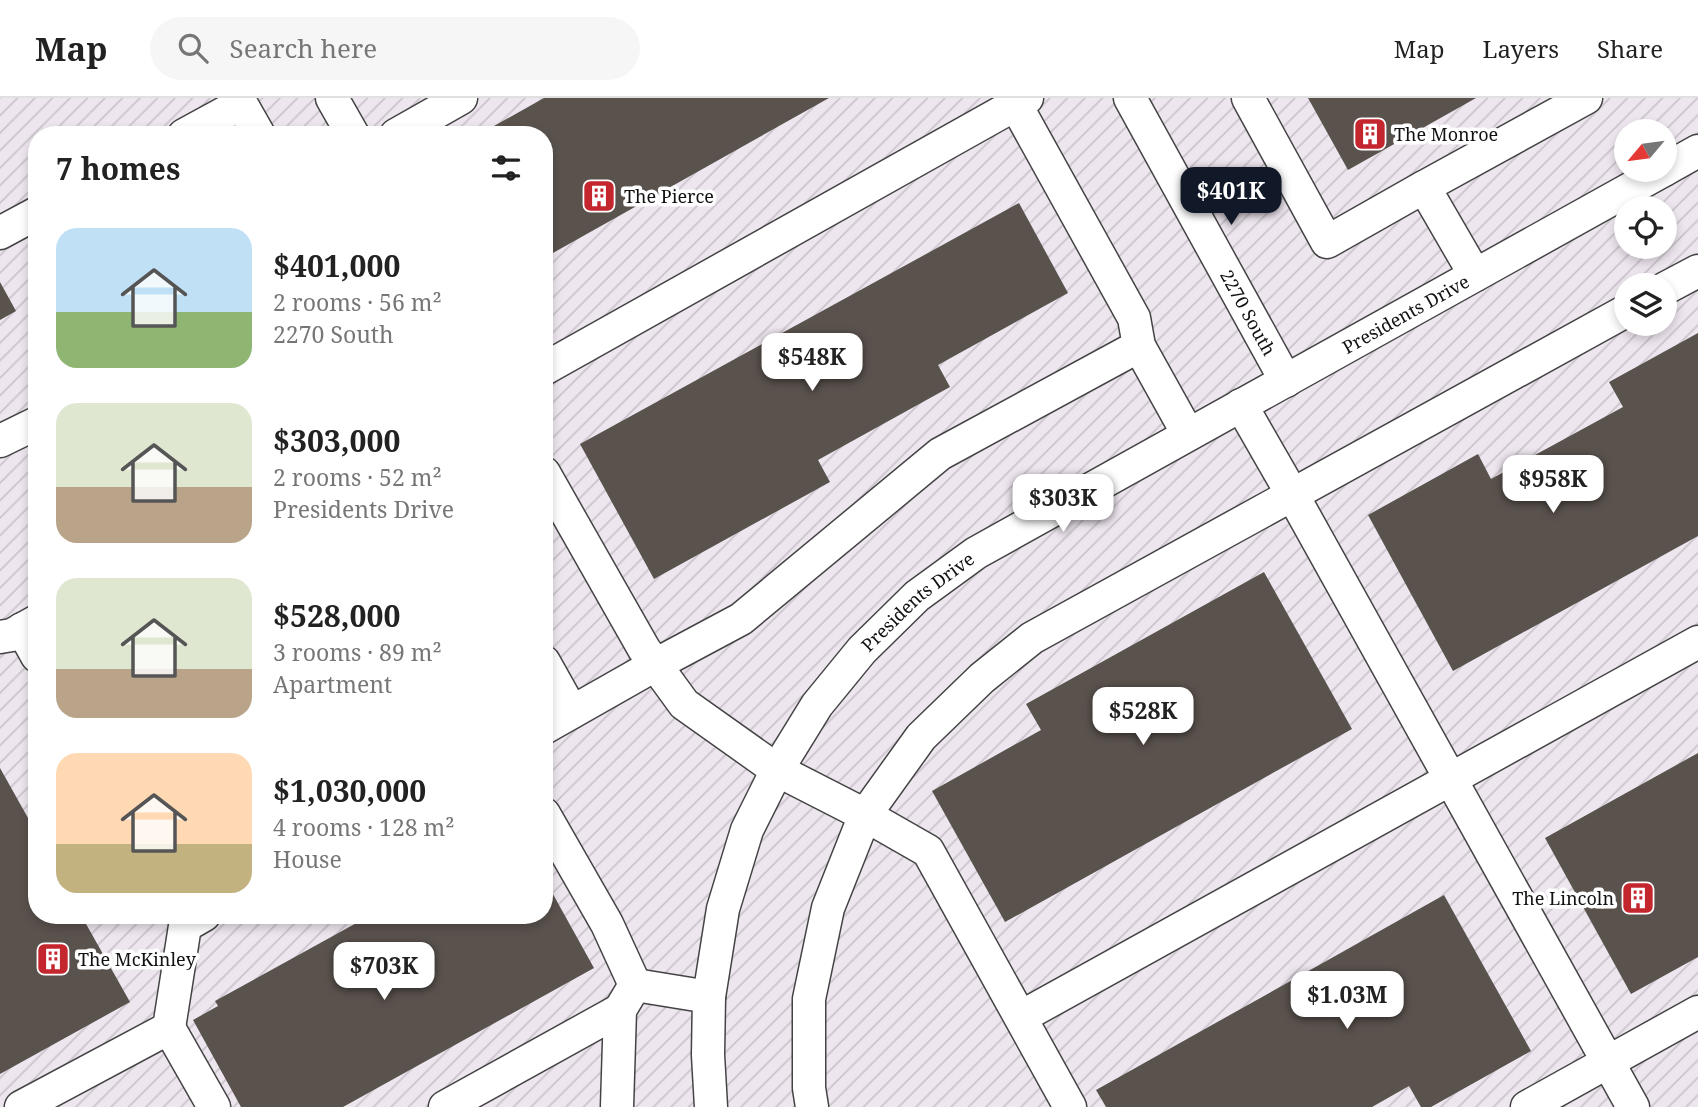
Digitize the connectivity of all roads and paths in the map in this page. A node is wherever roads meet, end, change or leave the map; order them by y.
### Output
1 (332, 98) edge
2 (461, 98) edge
3 (1130, 98) edge
4 (1248, 98) edge
5 (1586, 98) edge
6 (1018, 100) edge
7 (240, 101) edge
8 (199, 126) edge
9 (254, 126) edge
10 (348, 126) edge
11 (413, 126) edge
12 (1683, 163) edge
13 (1424, 187) junction
14 (28, 218) edge
15 (0, 233) edge
16 (1698, 271) edge
17 (1475, 275) junction
18 (1677, 282) edge
19 (1614, 318) edge
20 (1139, 346) junction
21 (553, 364) edge
22 (1286, 381) junction
23 (1241, 405) junction
24 (28, 428) edge
25 (1188, 434) junction
26 (0, 442) edge
27 (553, 489) edge
28 (1292, 494) junction
29 (1698, 642) edge
30 (655, 665) junction
31 (553, 678) edge
32 (572, 712) junction
33 (553, 724) edge
34 (777, 770) junction
35 (1451, 780) junction
36 (865, 815) junction
37 (553, 830) edge
38 (188, 924) edge
39 (628, 997) junction
40 (709, 998) junction
41 (1698, 1012) edge
42 (1021, 1017) junction
43 (169, 1028) junction
44 (1608, 1062) junction
45 (22, 1107) edge
46 (214, 1107) edge
47 (445, 1107) edge
48 (617, 1107) edge
49 (711, 1107) edge
50 (812, 1107) edge
51 (1070, 1107) edge
52 (1527, 1107) edge
53 (1633, 1107) edge

1 - 10 street
2 - 11 street
3 - 22 street, 2270 South
4 - 13 street
5 - 13 street
6 - 20 street
6 - 21 street
7 - 8 street
7 - 9 street
12 - 17 street, Presidents Drive
13 - 17 street
14 - 15 street
16 - 18 street
17 - 22 street, Presidents Drive
19 - 28 street
20 - 25 street
20 - 30 street
22 - 23 street, Presidents Drive
23 - 25 street, Presidents Drive
23 - 28 street
24 - 26 street
25 - 34 street, Presidents Drive
27 - 30 street
28 - 35 street
28 - 36 street
29 - 35 street
30 - 32 street
30 - 34 street
31 - 32 street
32 - 33 street
34 - 36 street
34 - 40 street, Presidents Drive
35 - 42 street
35 - 44 street
36 - 42 street
36 - 50 street
37 - 39 street
38 - 43 street
39 - 40 street
39 - 47 street
39 - 48 street
40 - 49 street, Presidents Drive
41 - 44 street
42 - 51 street
43 - 45 street
43 - 46 street
44 - 52 street
44 - 53 street

